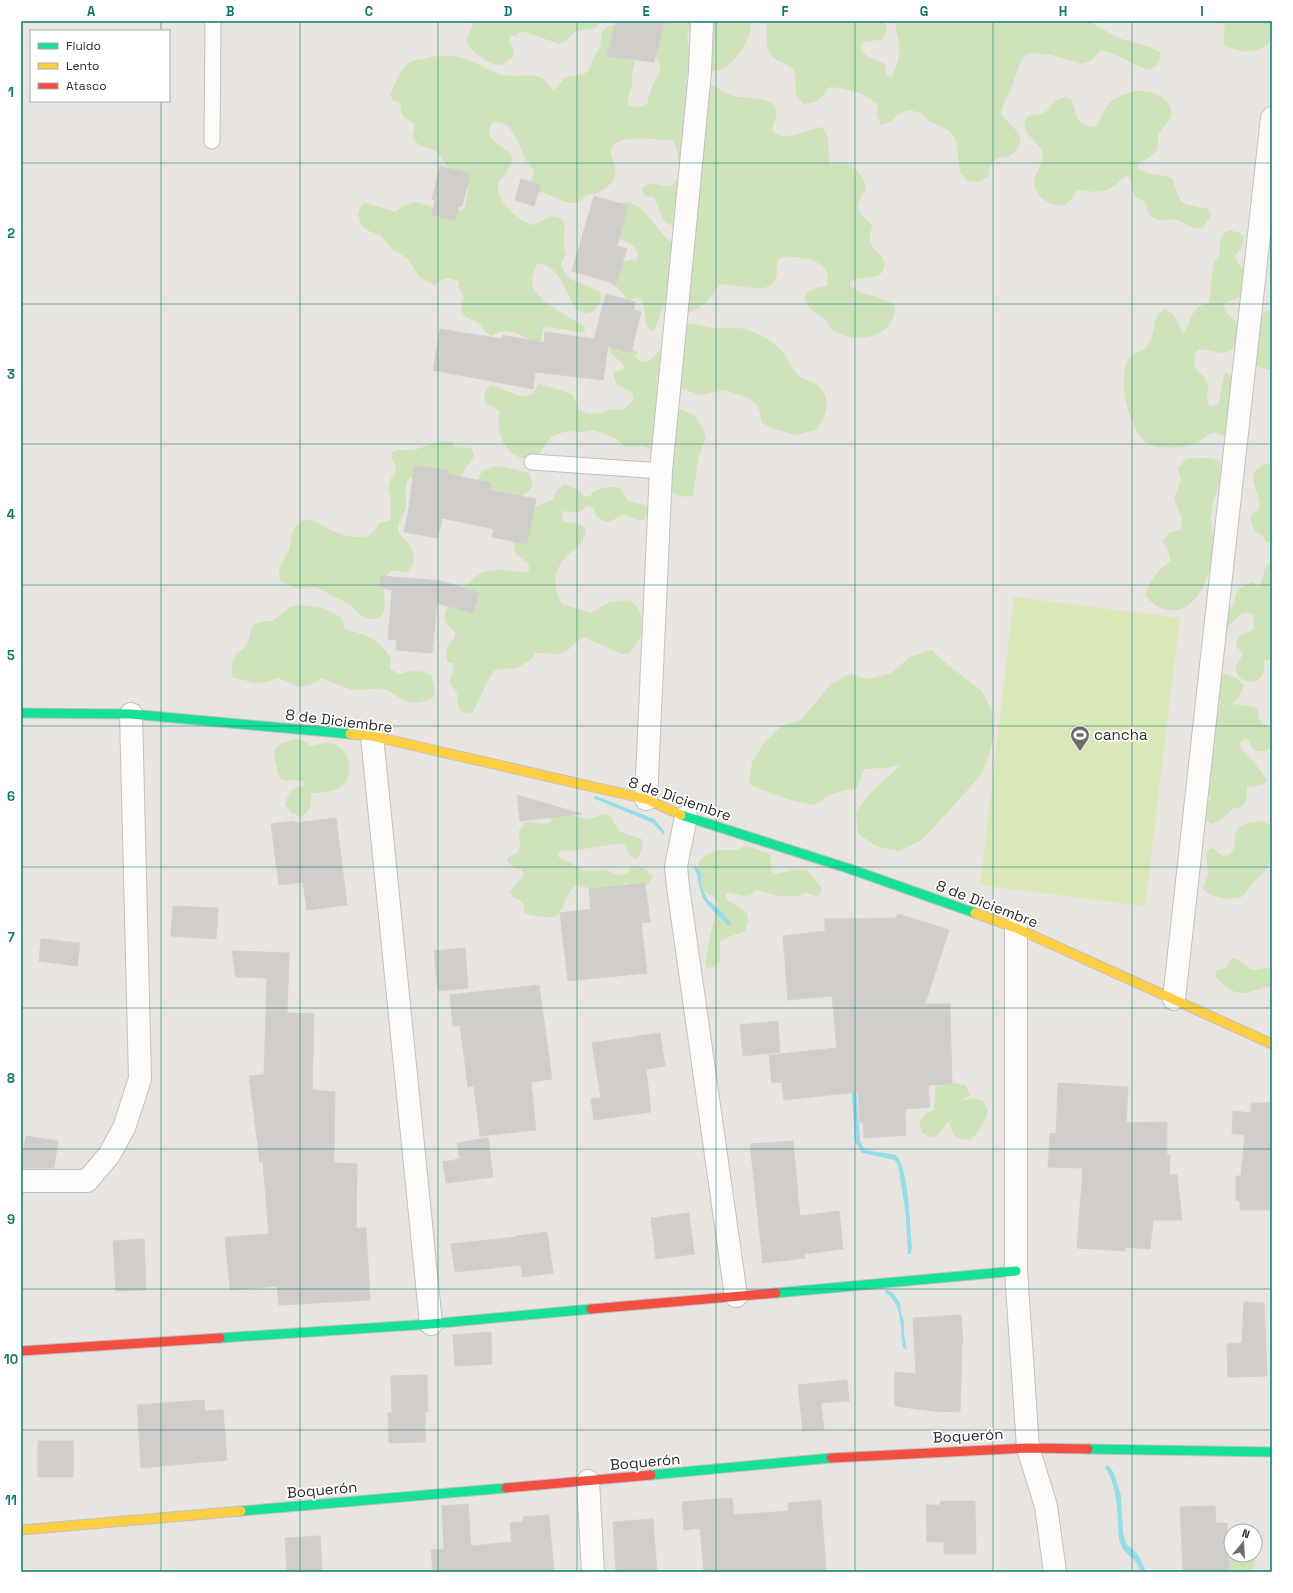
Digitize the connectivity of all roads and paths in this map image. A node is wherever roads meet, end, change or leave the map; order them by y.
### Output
1 (213, 21) edge
2 (702, 21) edge
3 (1272, 118) edge
4 (212, 141) dead end
5 (532, 462) dead end
6 (661, 471) junction
7 (21, 713) edge
8 (131, 714) junction
9 (372, 736) junction
10 (646, 799) junction
11 (686, 817) junction
12 (1016, 928) junction
13 (1174, 999) junction
14 (1272, 1044) edge
15 (21, 1181) edge
16 (1016, 1271) junction
17 (736, 1296) junction
18 (431, 1324) junction
19 (21, 1351) edge
20 (1028, 1448) junction
21 (1272, 1452) edge
22 (588, 1481) junction
23 (21, 1530) edge
24 (593, 1572) edge
25 (1055, 1572) edge

1 - 4 lane
2 - 6 street
3 - 13 street
5 - 6 lane
6 - 10 street
7 - 8 street, 8 de Diciembre
8 - 9 street, 8 de Diciembre
8 - 15 street
9 - 10 street, 8 de Diciembre
9 - 18 street
10 - 11 street, 8 de Diciembre
11 - 12 street, 8 de Diciembre
11 - 17 street
12 - 13 street, 8 de Diciembre
12 - 16 street
13 - 14 street, 8 de Diciembre
16 - 17 street
16 - 20 street
17 - 18 street
18 - 19 street
20 - 21 street, Boquerón
20 - 22 street, Boquerón
20 - 25 street
22 - 23 street, Boquerón
22 - 24 street

